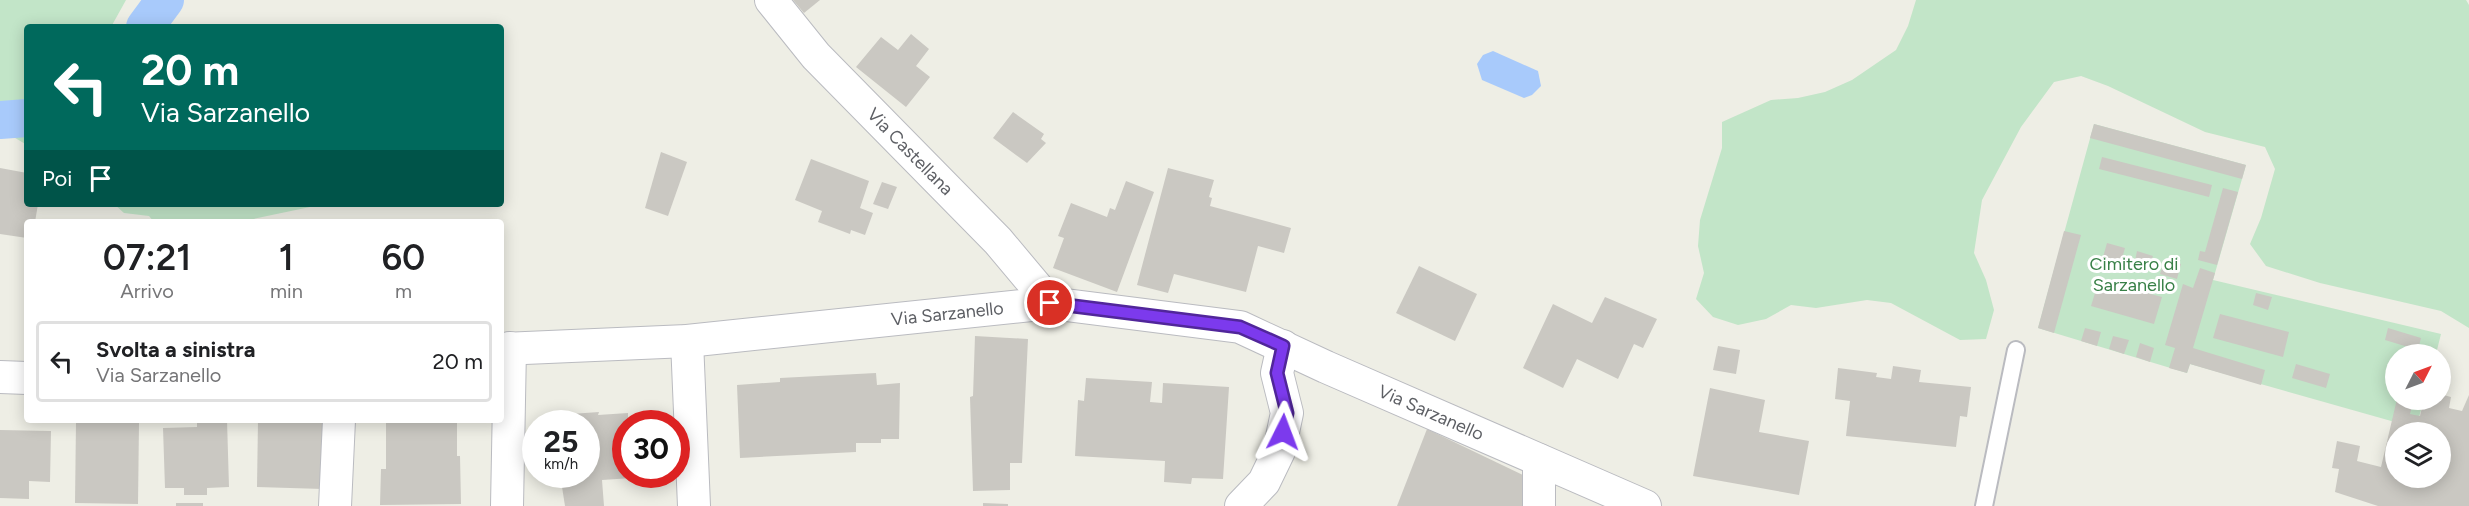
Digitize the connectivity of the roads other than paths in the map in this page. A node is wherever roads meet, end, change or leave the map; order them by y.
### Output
1 (771, 0) edge
2 (1050, 303) junction
3 (687, 341) junction
4 (1283, 346) junction
5 (506, 348) edge
6 (2016, 350) dead end
7 (0, 377) edge
8 (24, 378) edge
9 (339, 423) edge
10 (1539, 460) junction
11 (335, 506) edge
12 (507, 506) edge
13 (694, 506) edge
14 (1241, 506) edge
15 (1539, 506) edge
16 (1645, 506) edge
17 (1984, 506) edge

1 - 2 street, Via Castellana
2 - 3 street, Via Sarzanello
2 - 4 street, Via Sarzanello
3 - 5 street, Via Sarzanello
3 - 13 street
4 - 10 street, Via Sarzanello
4 - 14 street
5 - 12 street
6 - 17 lane
7 - 8 street
9 - 11 street
10 - 15 street
10 - 16 street, Via Sarzanello

